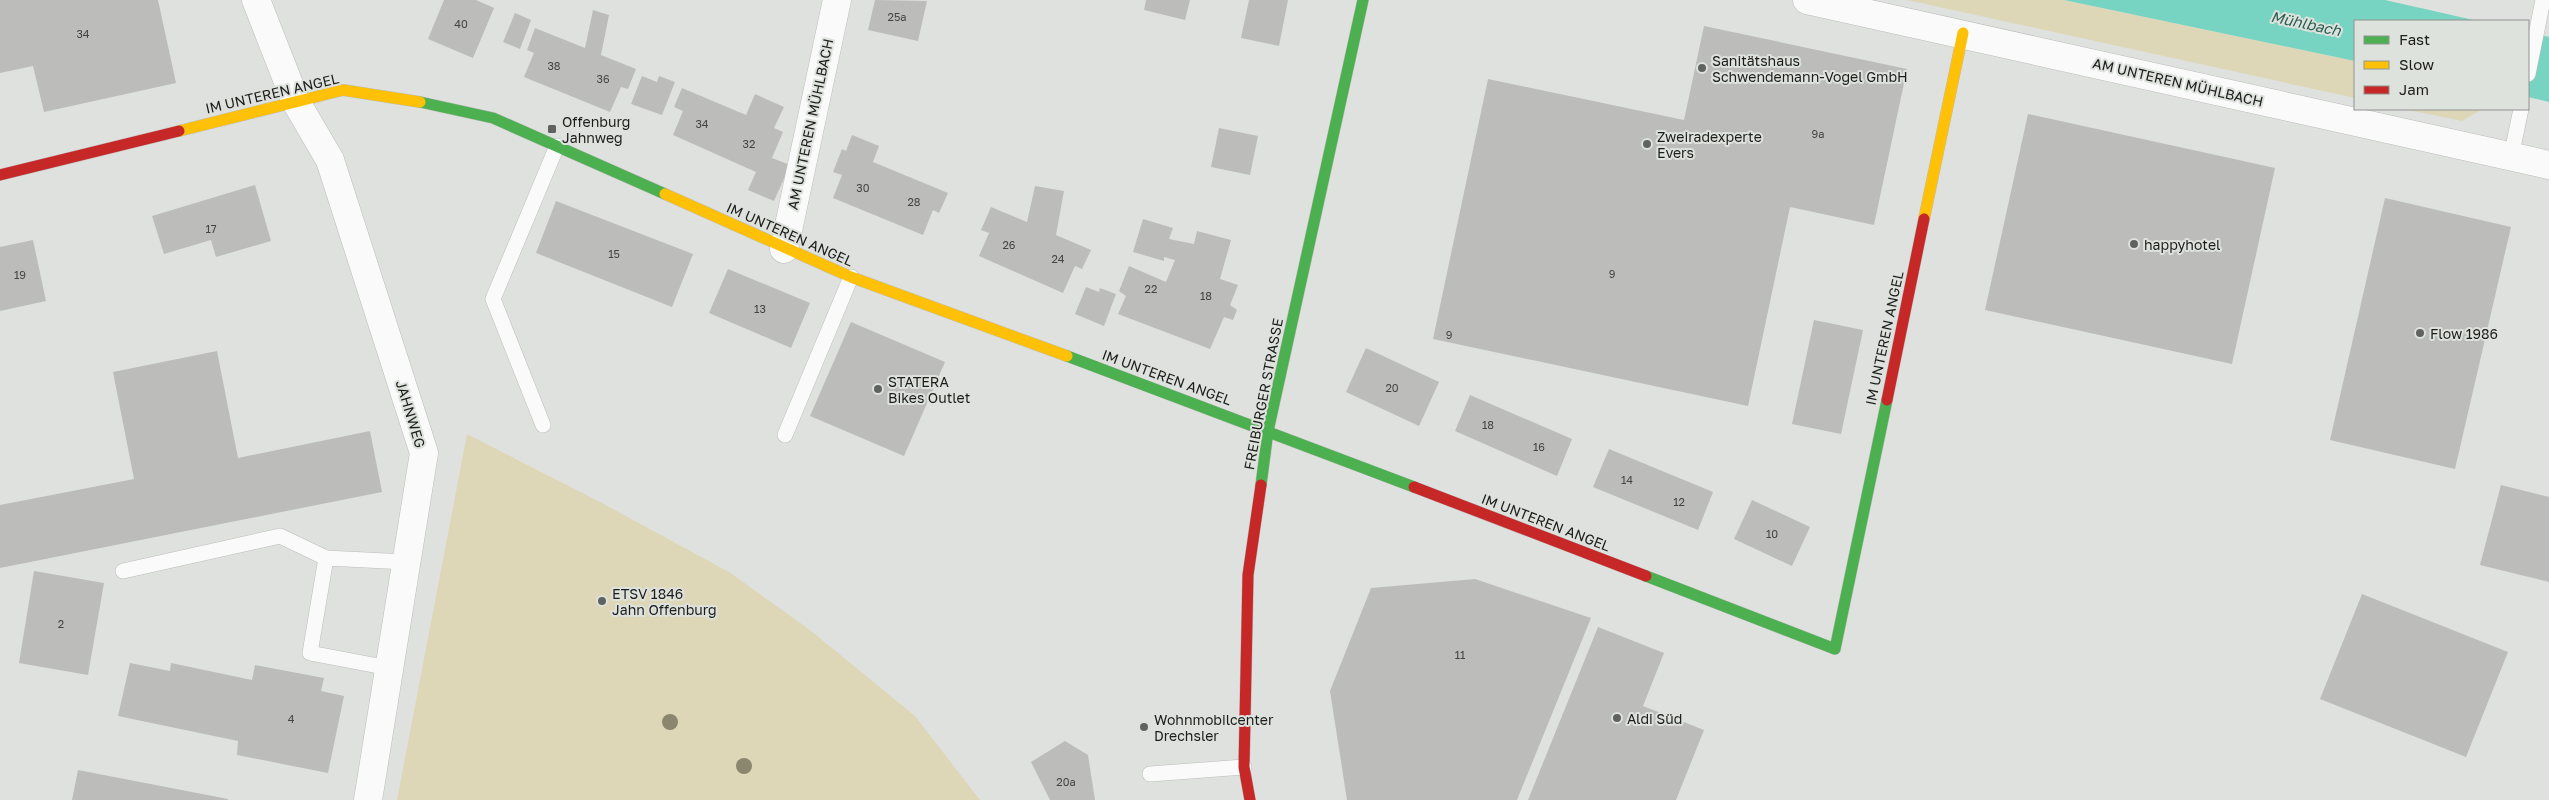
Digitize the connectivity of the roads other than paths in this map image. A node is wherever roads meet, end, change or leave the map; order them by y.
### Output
1 (256, 0) edge
2 (837, 0) edge
3 (1363, 0) edge
4 (1807, 0) edge
5 (2543, 0) edge
6 (1962, 33) junction
7 (2529, 69) edge
8 (296, 102) junction
9 (2520, 110) edge
10 (557, 146) junction
11 (2511, 157) junction
12 (2549, 165) edge
13 (0, 175) edge
14 (784, 249) junction
15 (851, 277) junction
16 (543, 426) dead end
17 (1268, 431) junction
18 (785, 435) dead end
19 (326, 558) junction
20 (406, 562) junction
21 (123, 571) dead end
22 (389, 668) junction
23 (1244, 767) junction
24 (1150, 774) dead end
25 (368, 800) edge
26 (1250, 800) edge

1 - 8 street
2 - 14 street, AM UNTEREN MÜHLBACH
3 - 17 street, FREIBURGER STRASSE
4 - 6 street, AM UNTEREN MÜHLBACH
5 - 7 lane
6 - 11 street, AM UNTEREN MÜHLBACH
6 - 17 street, IM UNTEREN ANGEL
8 - 10 street, IM UNTEREN ANGEL
8 - 13 street, IM UNTEREN ANGEL
8 - 20 street, JAHNWEG
9 - 11 lane
10 - 14 street, IM UNTEREN ANGEL
10 - 16 lane
11 - 12 street, AM UNTEREN MÜHLBACH
14 - 15 street, IM UNTEREN ANGEL
15 - 17 street, IM UNTEREN ANGEL
15 - 18 lane
17 - 23 street, FREIBURGER STRASSE
19 - 20 lane
19 - 21 lane
19 - 22 lane
20 - 22 street, JAHNWEG
22 - 25 street, JAHNWEG
23 - 24 lane
23 - 26 street, FREIBURGER STRASSE

